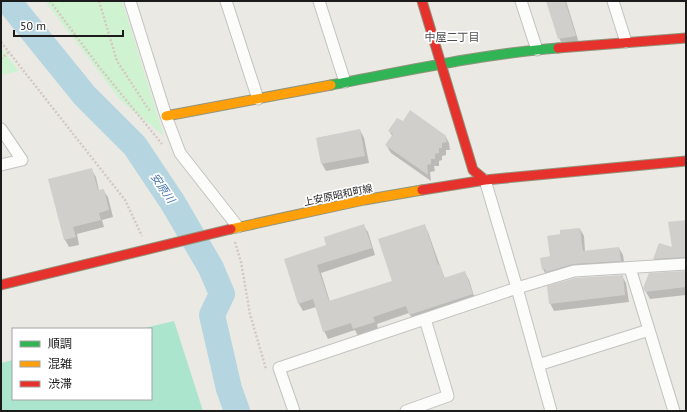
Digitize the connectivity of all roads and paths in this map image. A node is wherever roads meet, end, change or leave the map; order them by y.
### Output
1 (50, 1) edge
2 (99, 1) edge
3 (130, 1) edge
4 (226, 1) edge
5 (319, 1) edge
6 (422, 1) edge
7 (521, 1) edge
8 (613, 1) edge
9 (686, 38) edge
10 (1, 42) edge
11 (626, 42) junction
12 (537, 50) junction
13 (9, 52) junction
14 (1, 59) edge
15 (442, 64) junction
16 (345, 82) junction
17 (258, 99) junction
18 (152, 113) dead end
19 (166, 116) junction
20 (1, 129) edge
21 (164, 146) dead end
22 (686, 161) edge
23 (1, 165) edge
24 (485, 180) junction
25 (235, 228) junction
26 (148, 249) junction
27 (686, 264) edge
28 (630, 268) junction
29 (1, 285) edge
30 (517, 288) junction
31 (425, 319) junction
32 (649, 330) junction
33 (538, 365) junction
34 (268, 376) dead end
35 (294, 411) edge
36 (406, 411) edge
37 (551, 411) edge
38 (674, 411) edge

1 - 21 path
2 - 18 path
3 - 19 street
4 - 17 street
5 - 16 street
6 - 15 street
7 - 12 street
8 - 11 street
9 - 11 street
10 - 13 path
11 - 12 street
12 - 15 street
13 - 14 path
13 - 26 path
15 - 16 street
15 - 24 street
16 - 17 street
17 - 19 street
19 - 25 street
20 - 23 street
22 - 24 street, 上安原昭和町線
24 - 25 street, 上安原昭和町線
24 - 30 street
25 - 26 street, 上安原昭和町線
25 - 34 path
26 - 29 street, 上安原昭和町線
27 - 28 street
28 - 30 street
28 - 32 street
30 - 31 street
30 - 33 street
31 - 35 street
31 - 36 street
32 - 33 street
32 - 38 street
33 - 37 street

